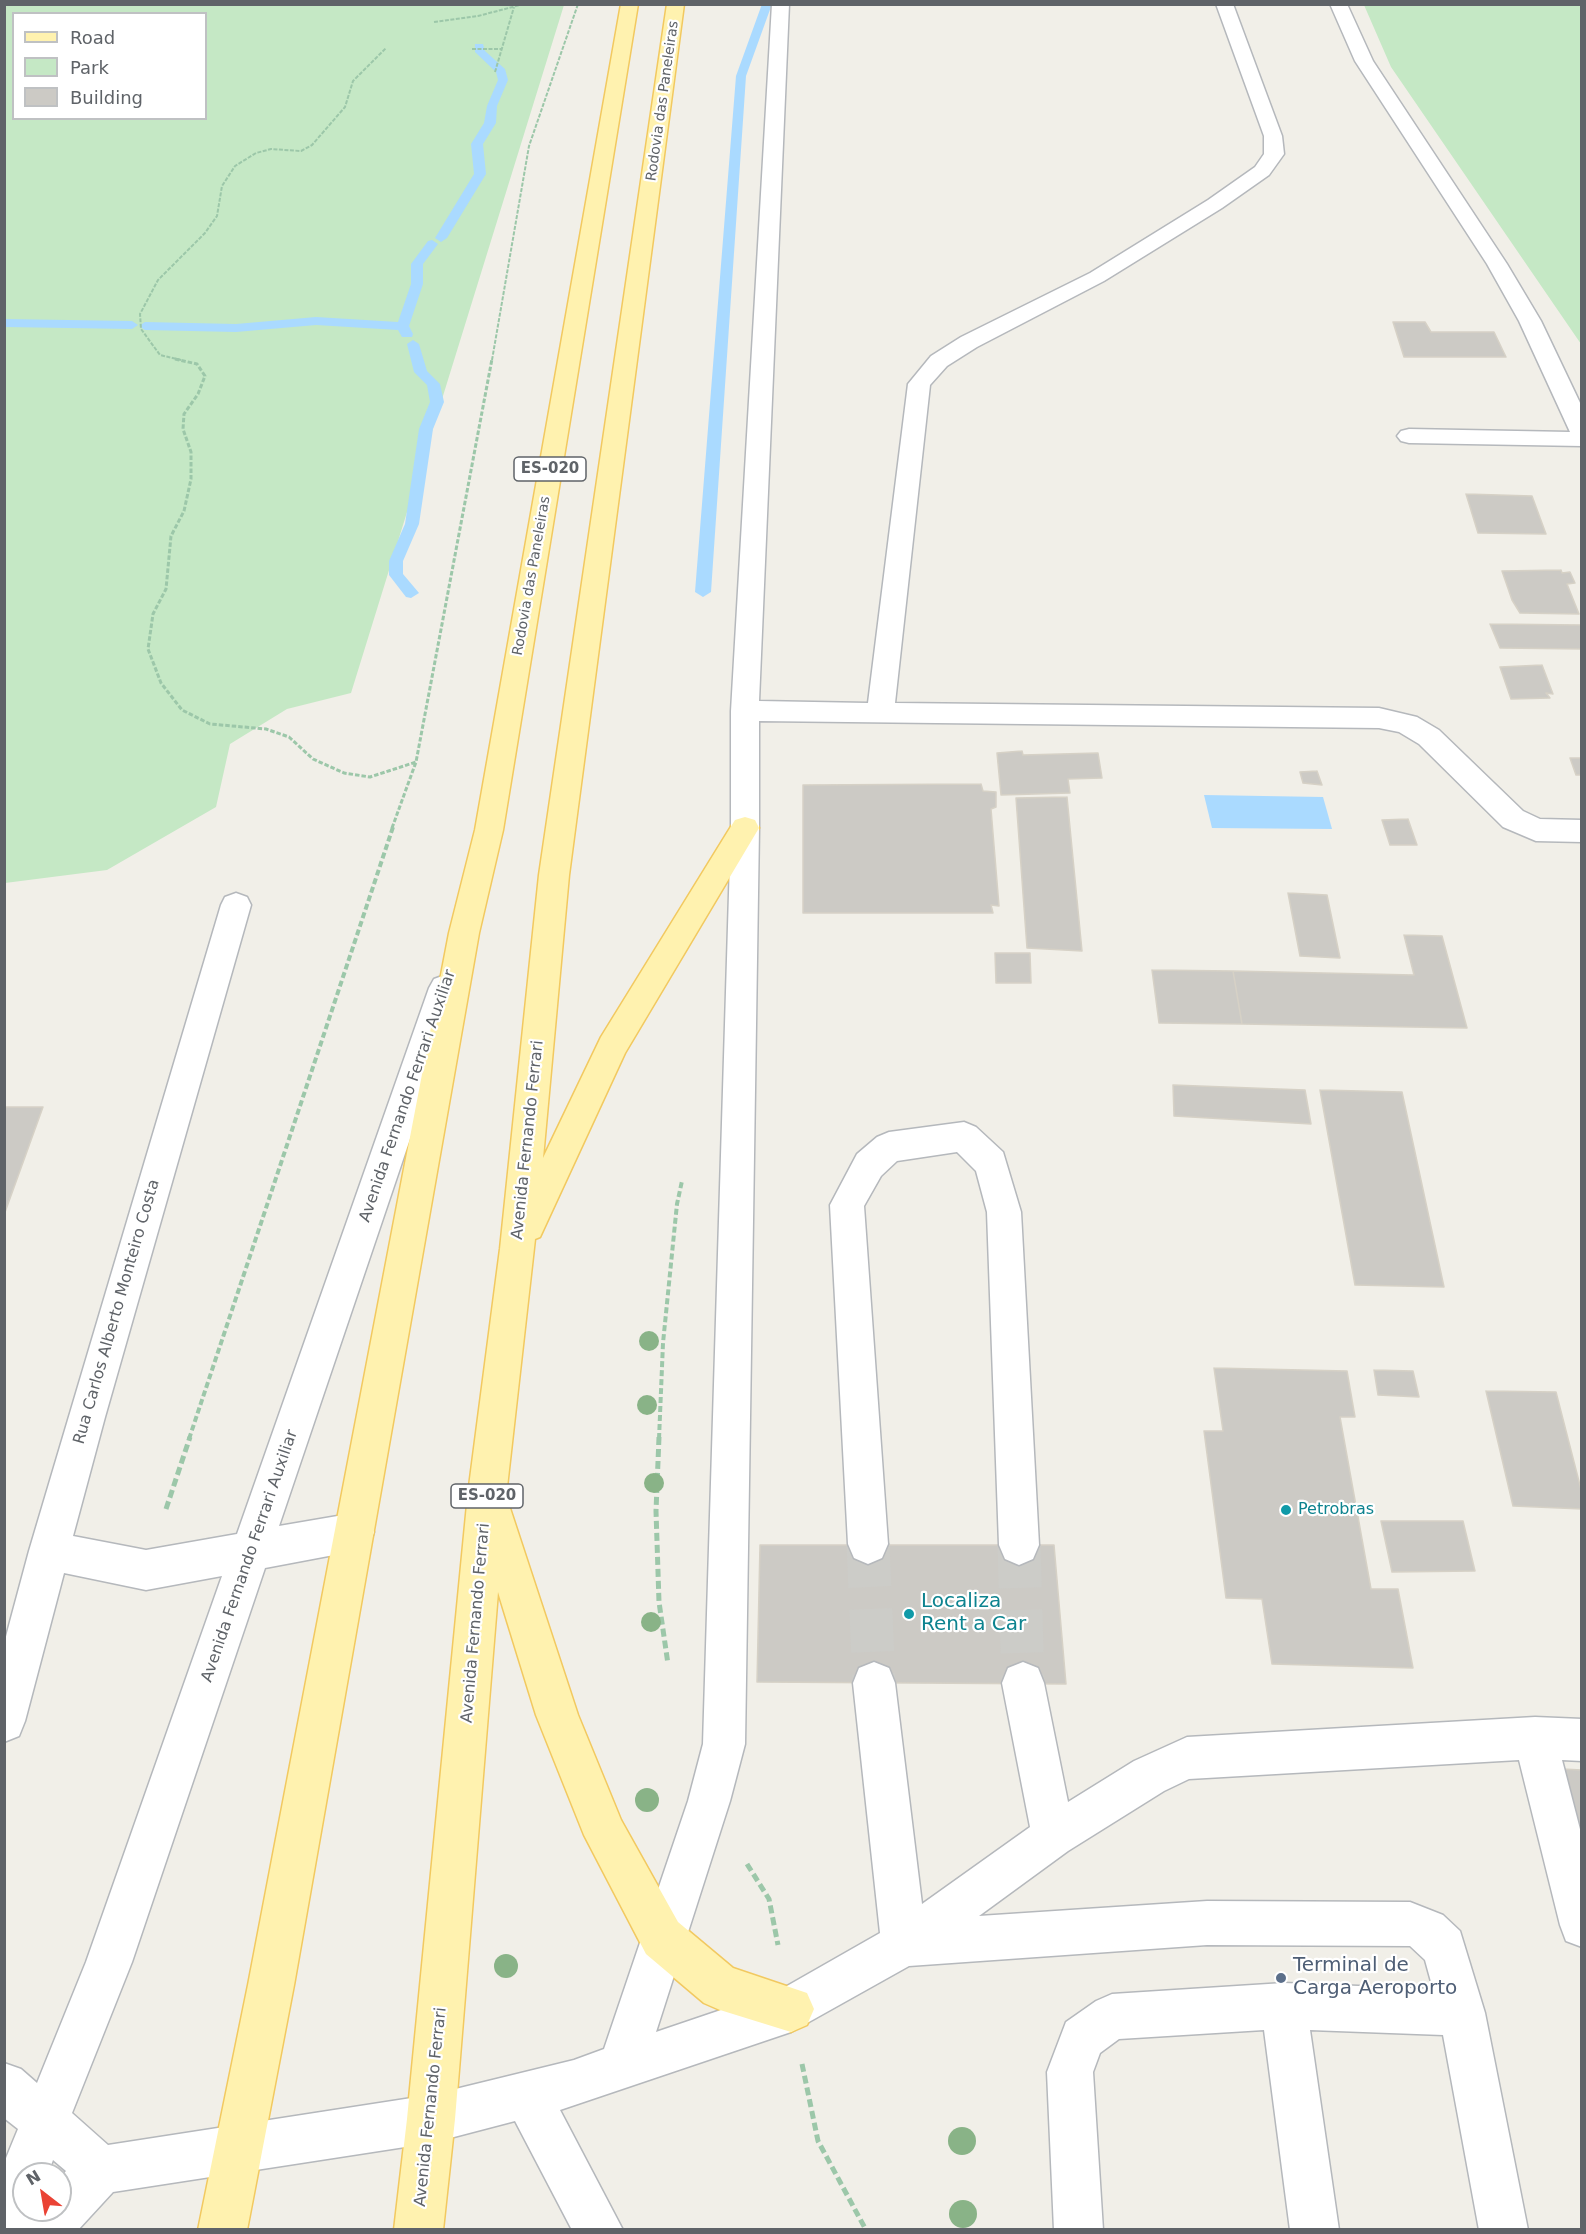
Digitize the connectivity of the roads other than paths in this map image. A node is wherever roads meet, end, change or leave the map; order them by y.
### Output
1 (630, 4) edge
2 (676, 4) edge
3 (781, 4) edge
4 (1224, 4) edge
5 (1338, 4) edge
6 (1581, 432) edge
7 (1409, 436) dead end
8 (1581, 439) edge
9 (745, 711) junction
10 (880, 713) junction
11 (745, 828) junction
12 (1581, 831) edge
13 (554, 875) joint
14 (236, 905) dead end
15 (464, 933) junction
16 (517, 1249) junction
17 (488, 1494) junction
18 (355, 1532) junction
19 (868, 1544) tunnel mouth
20 (1019, 1545) tunnel mouth
21 (49, 1551) junction
22 (252, 1553) junction
23 (874, 1683) tunnel mouth
24 (1023, 1683) tunnel mouth
25 (4, 1721) edge
26 (1535, 1738) junction
27 (1581, 1740) edge
28 (1053, 1836) junction
29 (1581, 1925) edge
30 (662, 1938) junction
31 (904, 1944) junction
32 (1284, 2006) junction
33 (791, 2009) junction
34 (1462, 2013) junction
35 (622, 2066) junction
36 (4, 2085) edge
37 (526, 2094) junction
38 (45, 2119) junction
39 (431, 2119) junction
40 (237, 2150) junction
41 (29, 2162) edge
42 (101, 2170) junction
43 (12, 2206) edge
44 (4, 2227) edge
45 (44, 2229) edge
46 (222, 2229) edge
47 (418, 2229) edge
48 (599, 2229) edge
49 (1079, 2229) edge
50 (1315, 2229) edge
51 (1504, 2229) edge

1 - 15 main road, Rodovia das Paneleiras / ES-020
2 - 13 main road, Rodovia das Paneleiras / ES-020
3 - 9 street
4 - 10 street
5 - 6 street
7 - 8 street
9 - 10 street
9 - 11 street
10 - 12 street
11 - 16 main road
11 - 30 street
13 - 16 main road, Avenida Fernando Ferrari / ES-020
14 - 21 street, Rua Carlos Alberto Monteiro Costa
15 - 18 main road, ES-020
15 - 22 street, Avenida Fernando Ferrari Auxiliar
16 - 17 main road, Avenida Fernando Ferrari / ES-020
17 - 30 main road
17 - 39 main road, Avenida Fernando Ferrari / ES-020
18 - 22 street
18 - 40 main road, ES-020
19 - 20 street
21 - 22 street
21 - 25 street, Rua Carlos Alberto Monteiro Costa
22 - 38 street, Avenida Fernando Ferrari Auxiliar
23 - 31 street
24 - 28 street
26 - 27 street
26 - 28 street
26 - 29 street
28 - 31 street
30 - 33 main road
30 - 35 street
31 - 33 street
31 - 34 street
32 - 34 street
32 - 49 street
32 - 50 street
33 - 35 street
34 - 51 street
35 - 37 street
36 - 38 street
37 - 39 street
37 - 48 street
38 - 41 street, Avenida Fernando Ferrari Auxiliar
38 - 42 street
39 - 40 street
39 - 47 main road, Avenida Fernando Ferrari
40 - 42 street
40 - 46 main road
42 - 45 street
43 - 44 street, Avenida Fernando Ferrari Auxiliar

